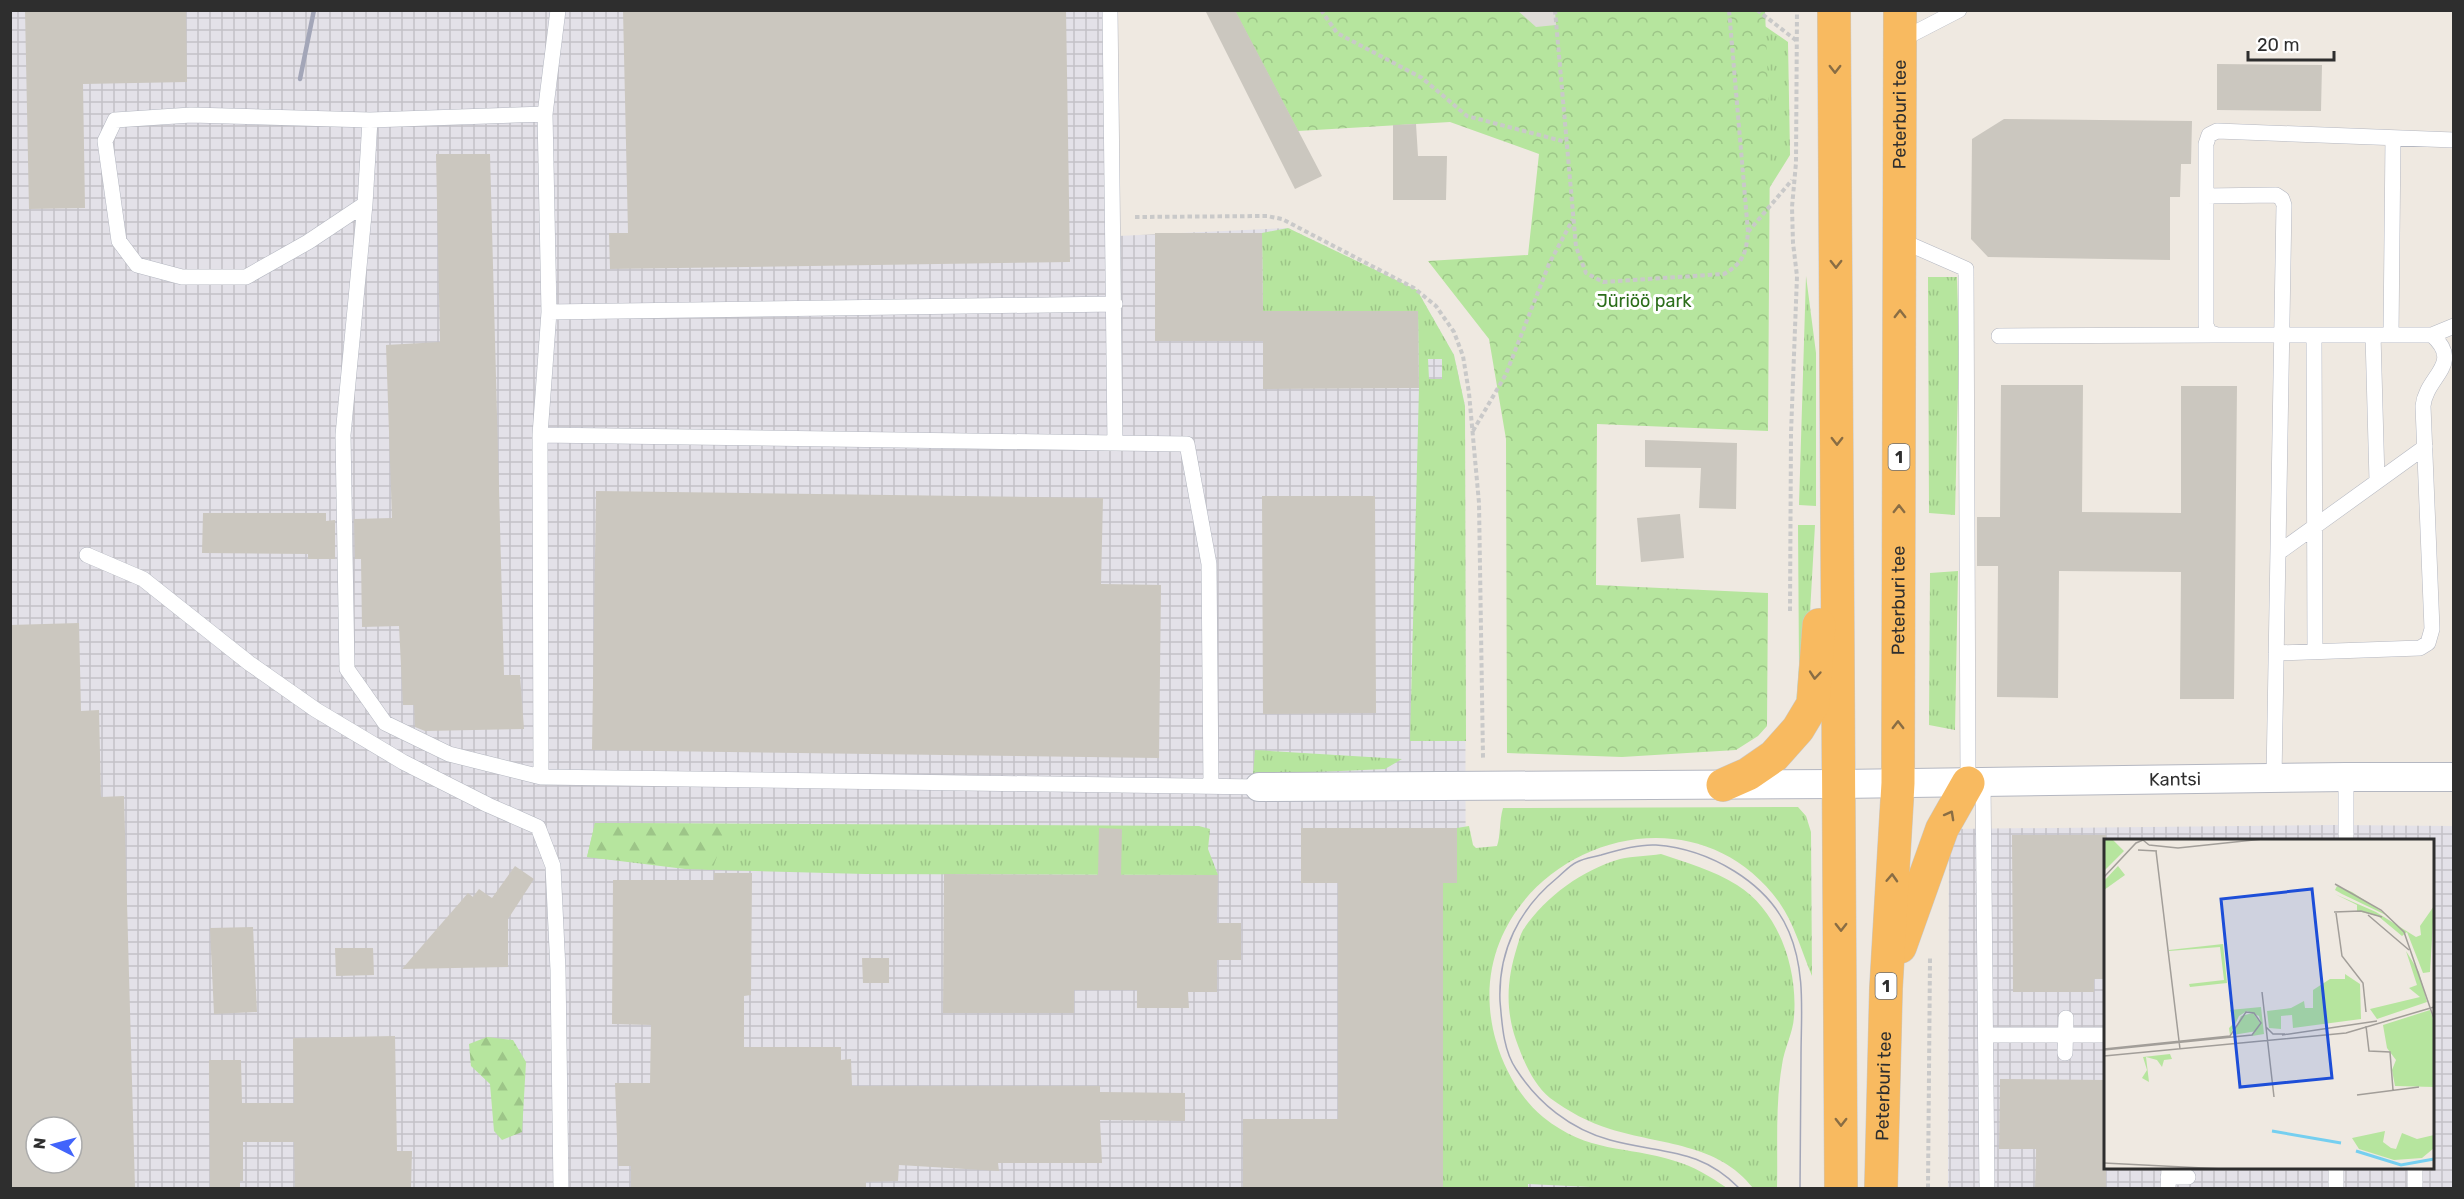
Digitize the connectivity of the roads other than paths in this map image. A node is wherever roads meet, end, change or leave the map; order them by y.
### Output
1 (558, 10) edge
2 (1110, 10) edge
3 (1834, 10) edge
4 (1959, 10) edge
5 (1900, 26) edge
6 (545, 114) junction
7 (370, 120) junction
8 (2393, 138) junction
9 (2454, 140) edge
10 (2206, 196) junction
11 (365, 204) junction
12 (1900, 240) junction
13 (1115, 304) junction
14 (549, 312) junction
15 (2454, 326) edge
16 (2217, 335) junction
17 (2282, 335) junction
18 (2314, 335) junction
19 (2373, 335) junction
20 (2391, 335) junction
21 (1999, 336) dead end
22 (2432, 336) junction
23 (540, 435) junction
24 (1115, 443) junction
25 (2425, 447) junction
26 (2377, 482) junction
27 (1838, 513) junction
28 (2314, 527) junction
29 (2278, 553) junction
30 (87, 555) dead end
31 (2315, 652) junction
32 (2276, 653) junction
33 (541, 777) junction
34 (2346, 777) junction
35 (2454, 777) edge
36 (2274, 778) junction
37 (1898, 783) junction
38 (1976, 783) junction
39 (1840, 784) junction
40 (1723, 785) junction
41 (1211, 786) junction
42 (1259, 787) joint
43 (2346, 839) edge
44 (1886, 988) junction
45 (2066, 1018) dead end
46 (1986, 1035) junction
47 (2065, 1035) junction
48 (2104, 1035) edge
49 (2065, 1053) dead end
50 (2336, 1169) edge
51 (2415, 1169) edge
52 (2188, 1177) dead end
53 (2168, 1178) edge
54 (561, 1188) edge
55 (1841, 1188) edge
56 (1881, 1188) edge
57 (1987, 1188) edge
58 (2336, 1188) edge
59 (2415, 1188) edge

1 - 6 lane
2 - 13 lane
3 -> 27 highway
4 - 5 lane
5 - 12 highway, Peterburi tee / 1
6 - 7 lane
6 - 14 lane
7 - 11 lane
7 - 11 lane
8 - 9 lane
8 - 10 lane
8 - 20 lane
10 - 16 lane
10 - 17 lane
11 - 33 lane
37 -> 12 highway, Peterburi tee / 1
12 - 38 lane
13 - 14 lane
13 - 24 lane
14 - 23 lane
15 - 22 lane
16 - 17 lane
16 - 21 lane
17 - 18 lane
17 - 29 lane
18 - 19 lane
18 - 28 lane
19 - 20 lane
19 - 26 lane
20 - 22 lane
22 - 25 lane
23 - 24 lane
23 - 33 lane
24 - 41 lane
25 - 26 lane
25 - 31 lane
26 - 28 lane
27 - 39 highway
27 -> 40 highway
28 - 29 lane
28 - 31 lane
29 - 32 lane
30 - 54 lane
31 - 32 lane
32 - 36 lane
33 - 41 lane
34 - 35 street, Kantsi
34 - 36 street, Kantsi
34 - 43 lane
36 - 38 street, Kantsi
37 - 38 street, Kantsi
37 - 39 street, Kantsi
44 -> 37 highway, Peterburi tee / 1
44 -> 38 highway
38 - 46 lane
39 - 40 street, Kantsi
39 -> 55 highway
40 - 42 street, Kantsi
41 - 42 lane
44 - 56 highway, Peterburi tee / 1
45 - 47 lane
46 - 47 lane
46 - 57 lane
47 - 48 lane
47 - 49 lane
50 - 58 lane
51 - 59 lane
52 - 53 lane

